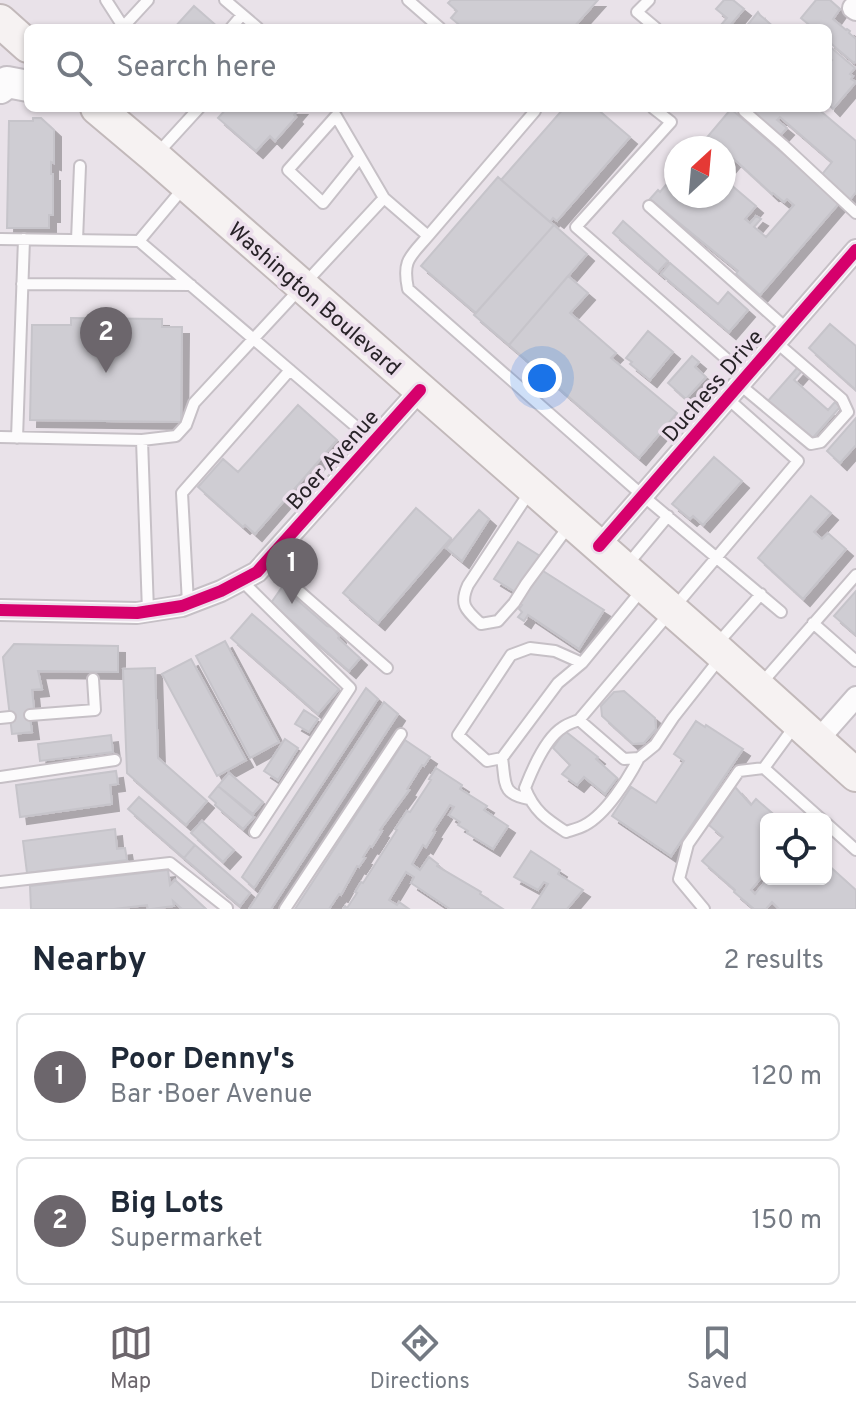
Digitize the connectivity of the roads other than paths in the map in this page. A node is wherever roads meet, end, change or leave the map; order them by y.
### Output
1 (106, 0) edge
2 (148, 0) edge
3 (225, 0) edge
4 (408, 0) edge
5 (649, 0) edge
6 (242, 15) junction
7 (0, 21) edge
8 (122, 24) edge
9 (127, 24) edge
10 (234, 24) edge
11 (253, 24) edge
12 (435, 24) edge
13 (651, 24) edge
14 (24, 42) edge
15 (24, 85) edge
16 (0, 88) edge
17 (102, 112) edge
18 (195, 112) edge
19 (334, 112) edge
20 (534, 112) edge
21 (658, 112) edge
22 (745, 112) edge
23 (154, 156) junction
24 (360, 157) junction
25 (80, 166) dead end
26 (186, 184) junction
27 (384, 198) junction
28 (649, 206) dead end
29 (856, 213) edge
30 (428, 236) junction
31 (0, 239) edge
32 (24, 239) junction
33 (77, 240) junction
34 (139, 241) junction
35 (856, 250) edge
36 (22, 284) junction
37 (191, 285) junction
38 (303, 287) junction
39 (781, 336) junction
40 (254, 339) junction
41 (290, 370) junction
42 (737, 386) junction
43 (420, 390) junction
44 (0, 437) edge
45 (17, 438) junction
46 (142, 440) junction
47 (374, 442) junction
48 (533, 488) junction
49 (642, 495) junction
50 (668, 516) junction
51 (572, 522) junction
52 (599, 546) junction
53 (716, 557) junction
54 (268, 560) junction
55 (856, 575) edge
56 (634, 577) junction
57 (241, 580) junction
58 (761, 594) junction
59 (188, 603) junction
60 (0, 610) edge
61 (148, 611) junction
62 (673, 611) junction
63 (781, 612) dead end
64 (813, 623) junction
65 (719, 651) junction
66 (856, 661) edge
67 (582, 663) junction
68 (387, 668) dead end
69 (93, 679) dead end
70 (758, 687) junction
71 (856, 697) edge
72 (30, 715) dead end
73 (579, 720) junction
74 (808, 731) junction
75 (401, 734) dead end
76 (502, 758) junction
77 (639, 758) junction
78 (115, 760) dead end
79 (764, 768) junction
80 (856, 775) edge
81 (0, 777) edge
82 (529, 799) junction
83 (814, 813) edge
84 (832, 828) edge
85 (255, 832) dead end
86 (856, 850) edge
87 (0, 882) edge
88 (227, 908) edge
89 (285, 909) edge
90 (704, 909) edge

1 - 8 lane
2 - 9 lane
3 - 6 lane
4 - 12 lane
5 - 13 lane
6 - 10 lane
6 - 11 lane
7 - 14 main road
15 - 16 main road
17 - 23 main road, Washington Boulevard
18 - 23 lane
19 - 24 lane
19 - 24 lane
20 - 30 lane
21 - 42 lane
22 - 29 lane
23 - 26 main road, Washington Boulevard
24 - 27 lane
25 - 33 lane
26 - 34 lane
26 - 38 main road, Washington Boulevard
27 - 30 lane
27 - 38 lane
28 - 39 lane
30 - 49 lane
31 - 32 lane
32 - 33 lane
32 - 36 lane
33 - 34 lane
34 - 37 lane
35 - 39 street, Duchess Drive
36 - 37 lane
36 - 45 lane
37 - 40 lane
38 - 40 lane
38 - 43 main road, Washington Boulevard
39 - 42 street, Duchess Drive
39 - 42 lane
40 - 41 lane
40 - 46 lane
41 - 47 lane
41 - 59 lane
42 - 49 street, Duchess Drive
42 - 53 lane
43 - 47 street, Boer Avenue
43 - 48 main road, Washington Boulevard
44 - 45 lane
45 - 46 lane
46 - 61 lane
47 - 54 street, Boer Avenue
48 - 51 main road, Washington Boulevard
48 - 51 lane
49 - 50 lane
49 - 52 street, Duchess Drive
50 - 53 lane
50 - 56 lane
51 - 52 main road, Washington Boulevard
52 - 56 main road, Washington Boulevard
53 - 58 lane
53 - 62 lane
54 - 57 street, Boer Avenue
54 - 68 lane
55 - 64 lane
56 - 62 main road, Washington Boulevard
56 - 67 lane
57 - 59 street, Boer Avenue
57 - 85 lane
58 - 63 lane
58 - 65 lane
59 - 61 street, Boer Avenue
60 - 61 street, Boer Avenue
62 - 65 main road, Washington Boulevard
62 - 73 lane
64 - 66 lane
64 - 70 lane
65 - 70 main road, Washington Boulevard
65 - 77 lane
67 - 76 lane
67 - 76 lane
69 - 72 lane
70 - 74 main road, Washington Boulevard
71 - 74 street
73 - 77 lane
73 - 82 lane
74 - 79 lane
74 - 80 main road, Washington Boulevard
75 - 89 lane
76 - 82 lane
77 - 82 lane
78 - 81 lane
79 - 83 lane
79 - 90 lane
84 - 86 lane
87 - 88 lane

